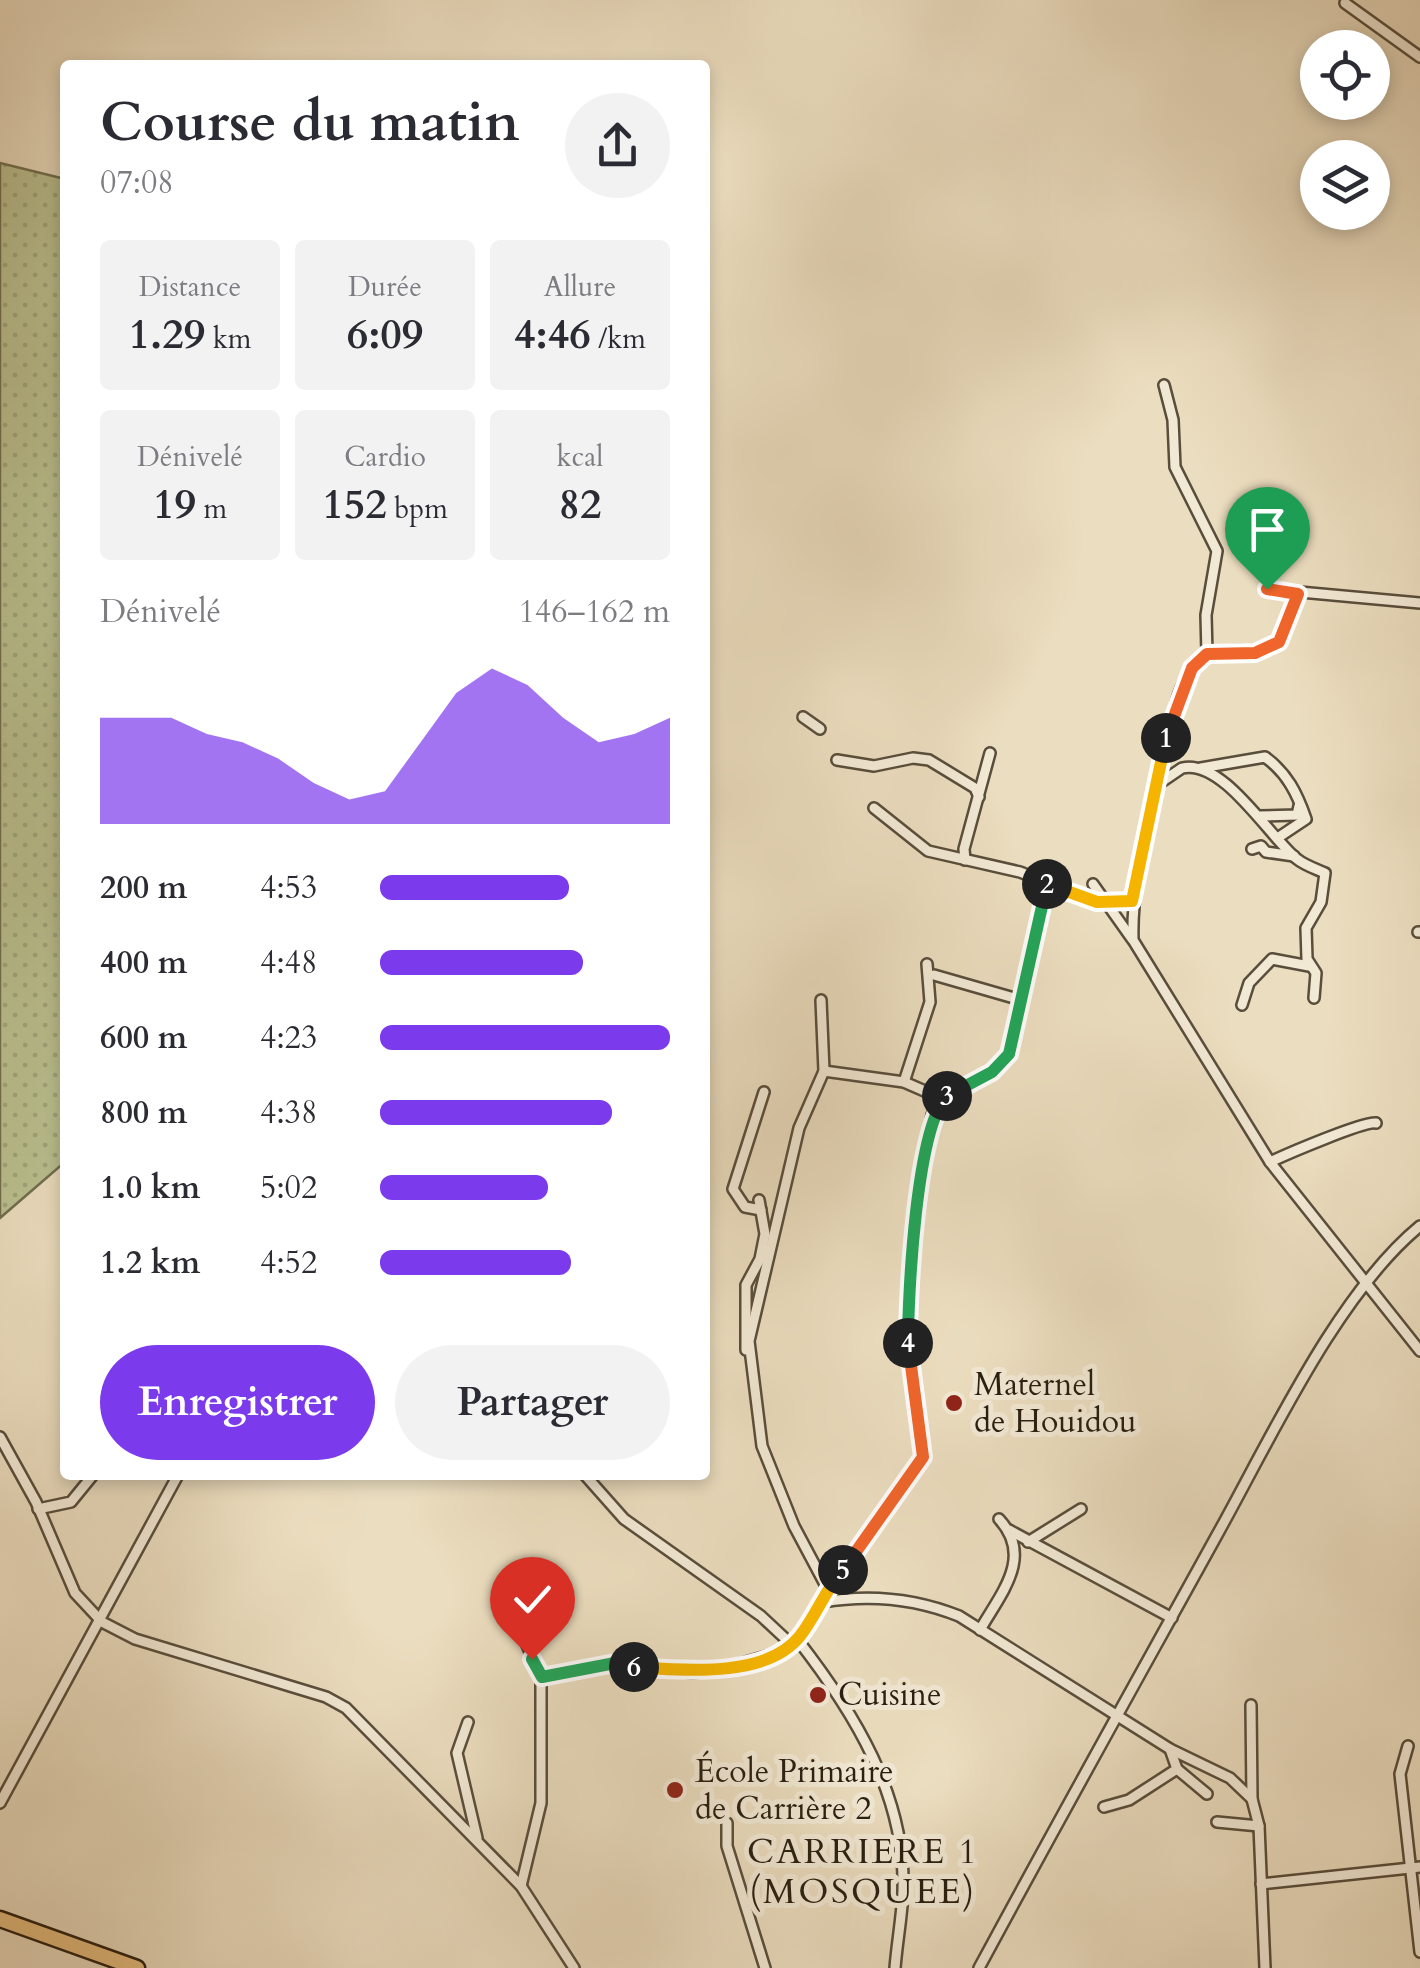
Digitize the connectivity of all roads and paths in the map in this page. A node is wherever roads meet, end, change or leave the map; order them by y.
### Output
1 (1345, 3) dead end
2 (1420, 57) edge
3 (1164, 385) dead end
4 (1267, 589) dead end
5 (1298, 594) junction
6 (1420, 603) edge
7 (1207, 654) junction
8 (803, 718) dead end
9 (820, 729) dead end
10 (990, 752) dead end
11 (837, 760) dead end
12 (1198, 769) junction
13 (1157, 785) junction
14 (978, 797) junction
15 (1300, 802) junction
16 (874, 808) dead end
17 (1260, 816) junction
18 (1279, 836) junction
19 (1252, 849) dead end
20 (1294, 856) junction
21 (966, 860) junction
22 (1045, 883) junction
23 (1093, 884) dead end
24 (1132, 901) junction
25 (1106, 902) junction
26 (1132, 940) junction
27 (927, 964) dead end
28 (1312, 966) junction
29 (934, 974) dead end
30 (1314, 998) dead end
31 (820, 1000) dead end
32 (1021, 1000) junction
33 (1242, 1004) dead end
34 (824, 1071) junction
35 (904, 1082) junction
36 (764, 1092) dead end
37 (943, 1099) junction
38 (1376, 1123) dead end
39 (1270, 1162) junction
40 (1420, 1226) edge
41 (1364, 1282) junction
42 (1420, 1352) edge
43 (750, 1367) junction
44 (0, 1437) edge
45 (88, 1480) edge
46 (175, 1480) edge
47 (589, 1480) edge
48 (38, 1508) junction
49 (1081, 1510) dead end
50 (999, 1519) dead end
51 (1009, 1530) junction
52 (1029, 1542) junction
53 (1016, 1550) junction
54 (533, 1588) dead end
55 (827, 1588) junction
56 (822, 1602) junction
57 (1172, 1618) junction
58 (102, 1622) junction
59 (980, 1630) junction
60 (794, 1642) junction
61 (542, 1677) junction
62 (1251, 1706) dead end
63 (1120, 1714) junction
64 (468, 1722) dead end
65 (1408, 1746) dead end
66 (1170, 1749) junction
67 (1176, 1769) junction
68 (1207, 1794) dead end
69 (1252, 1799) junction
70 (0, 1803) edge
71 (1104, 1806) dead end
72 (1217, 1822) dead end
73 (727, 1823) dead end
74 (1259, 1826) junction
75 (477, 1838) junction
76 (1415, 1867) edge
77 (1261, 1884) junction
78 (521, 1886) junction
79 (0, 1919) edge
80 (1420, 1952) edge
81 (137, 1968) edge
82 (574, 1968) edge
83 (765, 1968) edge
84 (895, 1968) edge
85 (979, 1968) edge
86 (1265, 1968) edge

1 - 2 street
3 - 7 street
4 - 5 street
5 - 6 street
5 - 7 street
7 - 13 street
8 - 9 street
10 - 14 street
11 - 14 street
12 - 13 street
12 - 15 street
12 - 17 street
13 - 24 street
14 - 21 street
15 - 17 street
15 - 18 street
16 - 21 street
17 - 18 street
18 - 20 street
19 - 20 street
20 - 28 street
21 - 22 street
22 - 25 street
22 - 32 street
23 - 25 street
24 - 25 street
24 - 26 street
25 - 26 street
26 - 39 street
27 - 35 street
28 - 30 street
28 - 33 street
29 - 32 street
31 - 34 street
32 - 37 street
34 - 35 street
34 - 43 street
35 - 37 street
36 - 43 street
37 - 55 street
38 - 39 street
39 - 41 street
40 - 41 street
41 - 42 street
41 - 57 street
43 - 55 street
44 - 48 street
45 - 48 street
46 - 58 street
47 - 60 street
48 - 58 street
49 - 52 street
50 - 51 street
51 - 52 street
51 - 53 street
52 - 53 street
52 - 57 street
53 - 59 street
54 - 61 street
55 - 56 street
56 - 59 street
56 - 60 street
57 - 63 street
58 - 70 street
58 - 75 street
59 - 63 street
60 - 61 street
60 - 84 street
61 - 78 street
62 - 69 street
63 - 66 street
63 - 85 street
64 - 75 street
65 - 76 street
66 - 67 street
66 - 69 street
67 - 68 street
67 - 71 street
69 - 74 street
72 - 74 street
73 - 83 street
74 - 77 street
75 - 78 street
76 - 77 street
76 - 80 street
77 - 86 street
78 - 82 street
79 - 81 highway

